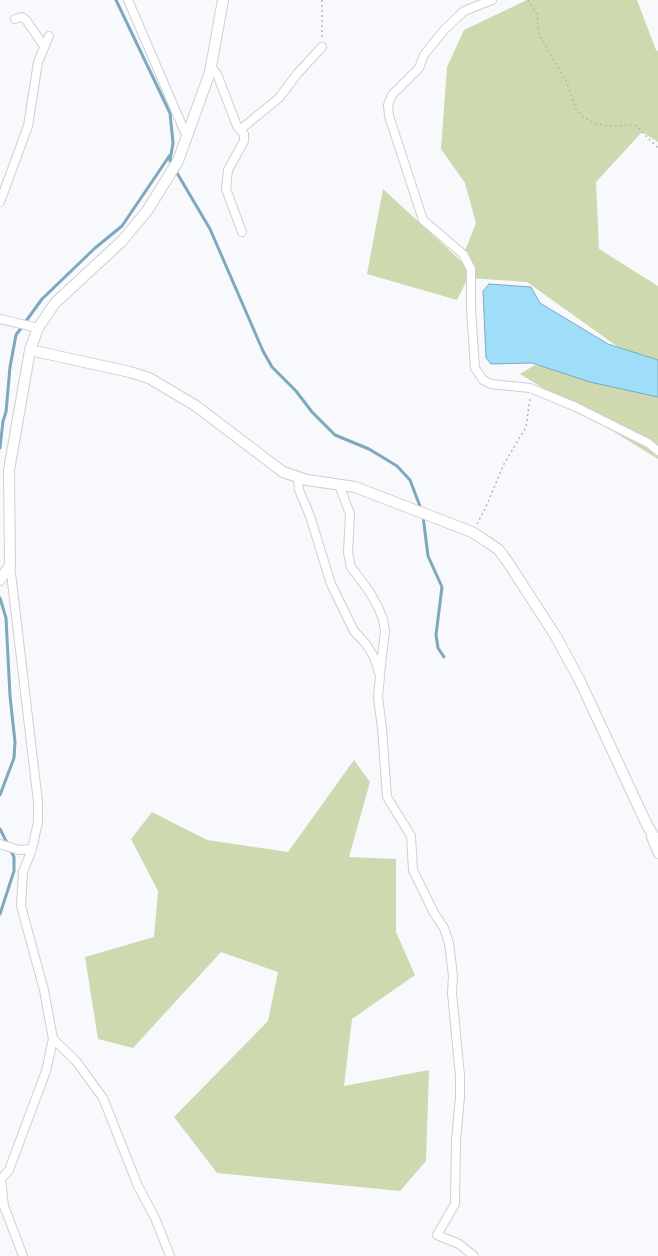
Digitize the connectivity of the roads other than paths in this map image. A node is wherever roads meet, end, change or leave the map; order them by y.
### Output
1 (128, 0) edge
2 (223, 0) edge
3 (492, 0) edge
4 (15, 19) dead end
5 (49, 36) dead end
6 (44, 46) junction
7 (322, 47) road end
8 (211, 67) junction
9 (241, 129) junction
10 (188, 137) junction
11 (0, 202) edge
12 (242, 232) dead end
13 (0, 319) edge
14 (34, 327) junction
15 (30, 350) junction
16 (658, 450) edge
17 (298, 478) junction
18 (339, 484) junction
19 (10, 565) junction
20 (0, 580) edge
21 (380, 676) junction
22 (647, 825) junction
23 (658, 843) edge
24 (0, 844) edge
25 (32, 849) junction
26 (658, 854) edge
27 (53, 1039) junction
28 (1, 1180) edge
29 (23, 1256) edge
30 (170, 1256) edge
31 (474, 1256) edge

1 - 10 street
2 - 8 street
3 - 16 street
4 - 6 street
5 - 6 street
6 - 11 street
7 - 9 street
8 - 9 street
8 - 10 street
9 - 12 street
10 - 14 street
13 - 14 street
14 - 15 street
15 - 17 street
15 - 19 street
17 - 18 street
17 - 21 street
18 - 21 street
18 - 22 street
19 - 20 street
19 - 25 street
21 - 31 street
22 - 23 street
22 - 26 street
24 - 25 street
25 - 27 street
27 - 28 street
27 - 30 street
28 - 29 street

